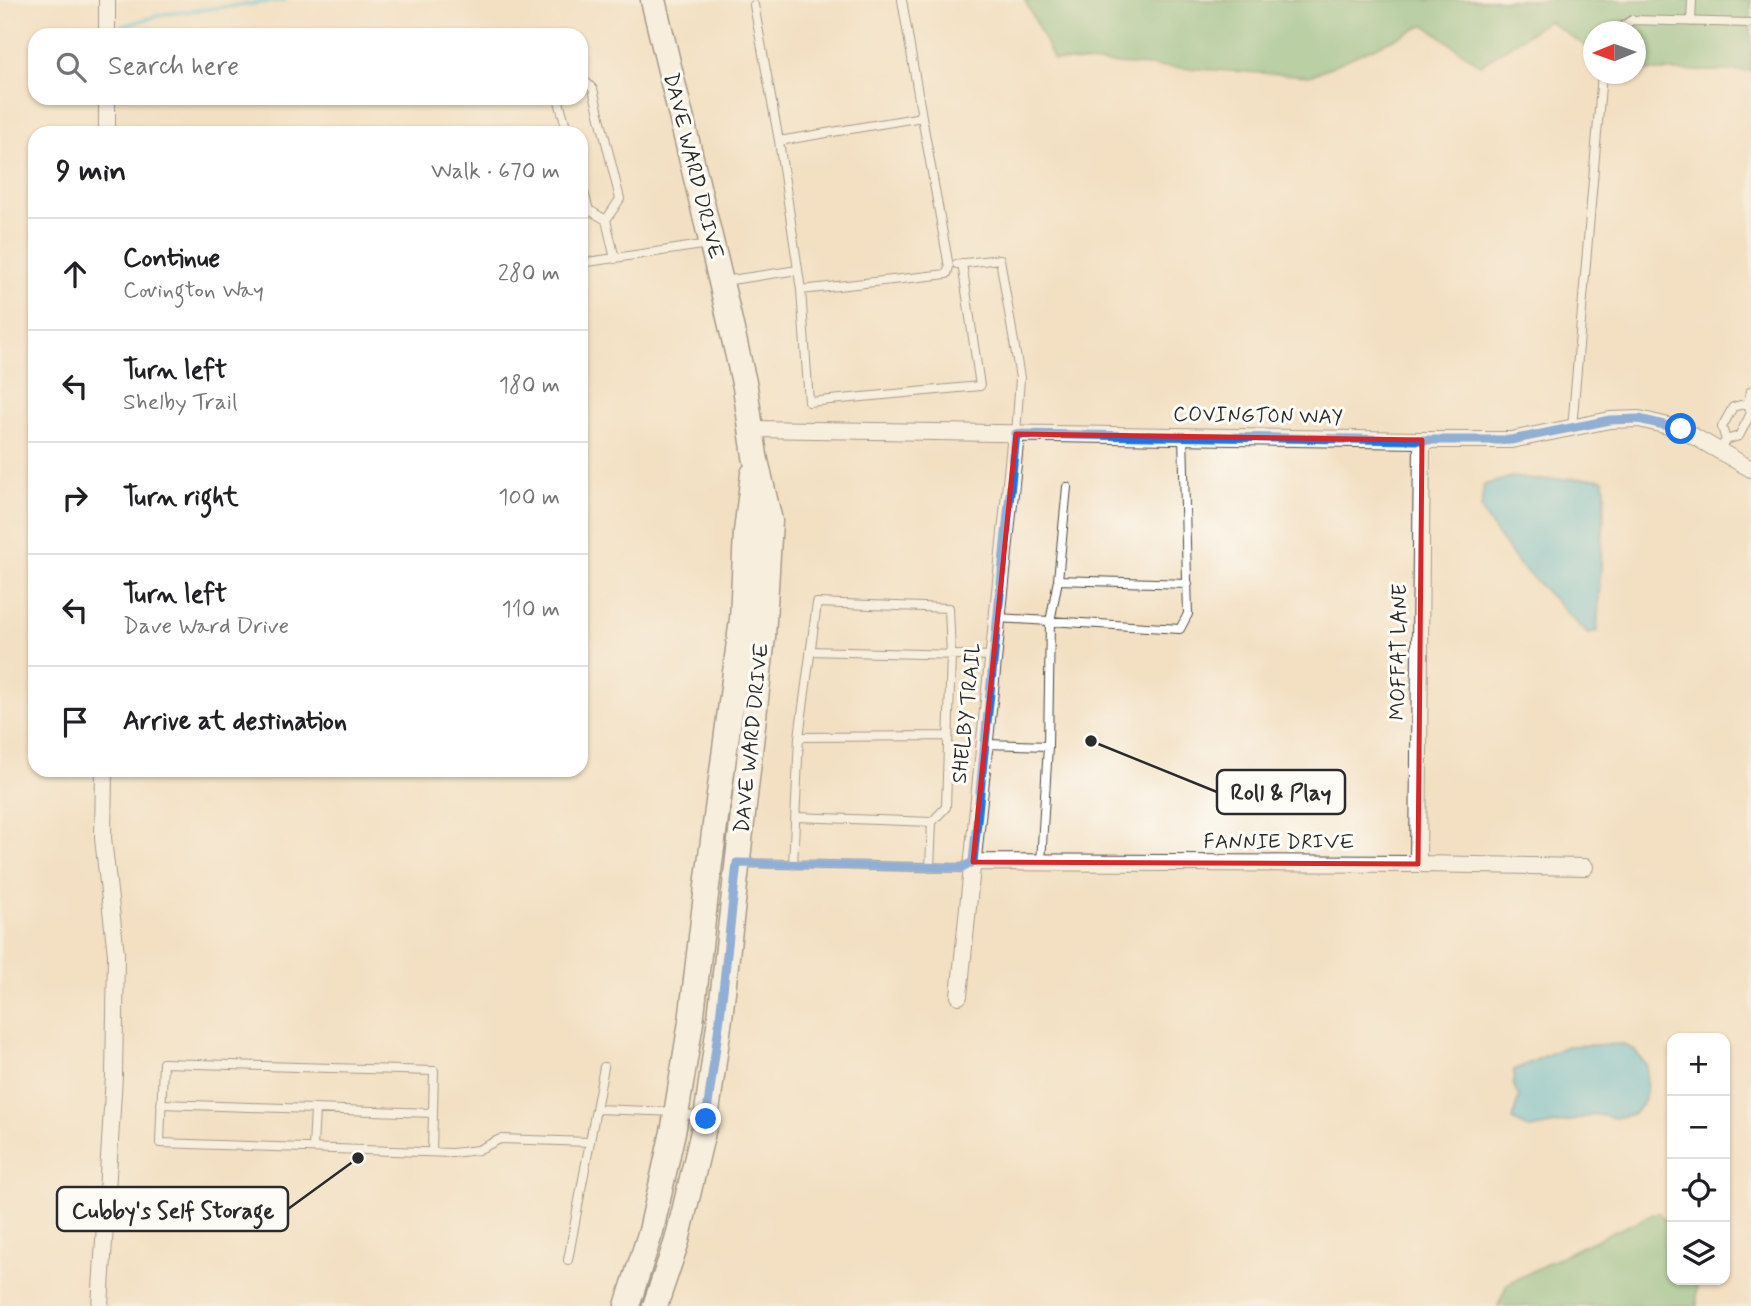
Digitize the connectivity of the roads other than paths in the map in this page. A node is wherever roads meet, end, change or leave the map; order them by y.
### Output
1 (107, 0) edge
2 (653, 0) edge
3 (902, 0) edge
4 (1692, 0) edge
5 (754, 5) dead end
6 (1630, 21) edge
7 (1692, 22) junction
8 (1751, 23) edge
9 (107, 28) edge
10 (588, 84) edge
11 (1601, 84) edge
12 (107, 105) edge
13 (560, 105) edge
14 (922, 117) junction
15 (107, 126) edge
16 (566, 126) edge
17 (779, 141) junction
18 (588, 206) edge
19 (606, 220) junction
20 (712, 243) junction
21 (615, 259) junction
22 (588, 262) edge
23 (962, 263) junction
24 (948, 265) junction
25 (798, 270) junction
26 (722, 282) junction
27 (802, 290) junction
28 (1751, 391) edge
29 (1748, 403) junction
30 (1572, 428) junction
31 (751, 429) junction
32 (1016, 434) junction
33 (1184, 436) junction
34 (1422, 440) junction
35 (1723, 445) junction
36 (755, 456) junction
37 (1751, 469) edge
38 (1067, 487) dead end
39 (1058, 580) junction
40 (1188, 584) junction
41 (998, 618) junction
42 (1050, 622) junction
43 (810, 651) junction
44 (951, 655) junction
45 (994, 656) junction
46 (948, 736) junction
47 (799, 737) junction
48 (986, 744) junction
49 (1048, 746) junction
50 (104, 777) edge
51 (796, 817) junction
52 (932, 822) junction
53 (973, 862) junction
54 (1041, 862) junction
55 (737, 863) junction
56 (1418, 864) junction
57 (793, 865) junction
58 (1584, 867) dead end
59 (930, 868) junction
60 (959, 996) dead end
61 (604, 1067) dead end
62 (161, 1104) junction
63 (315, 1109) junction
64 (596, 1109) junction
65 (677, 1112) junction
66 (433, 1113) junction
67 (706, 1119) junction
68 (589, 1142) junction
69 (313, 1148) junction
70 (432, 1152) junction
71 (568, 1260) dead end
72 (100, 1306) edge
73 (627, 1306) edge
74 (655, 1306) edge

1 - 9 street
2 - 20 main road, DAVE WARD DRIVE
3 - 14 lane
4 - 7 lane
5 - 17 lane
6 - 7 lane
7 - 8 lane
10 - 19 lane
11 - 30 lane
12 - 15 street
13 - 16 lane
14 - 17 lane
14 - 24 lane
17 - 25 lane
18 - 19 lane
19 - 21 lane
20 - 21 lane
20 - 26 main road, DAVE WARD DRIVE
21 - 22 lane
23 - 24 lane
23 - 27 lane
23 - 32 lane
24 - 27 lane
25 - 26 lane
25 - 27 lane
26 - 31 main road, DAVE WARD DRIVE
28 - 29 lane
29 - 35 lane
29 - 35 lane
30 - 34 street, COVINGTON WAY
30 - 35 street, COVINGTON WAY
31 - 32 street, COVINGTON WAY
31 - 36 main road, DAVE WARD DRIVE
32 - 33 street, COVINGTON WAY
32 - 41 street, SHELBY TRAIL
33 - 34 street, COVINGTON WAY
33 - 40 lane
34 - 56 street, MOFFAT LANE
35 - 37 street, COVINGTON WAY
36 - 55 main road, DAVE WARD DRIVE
36 - 65 main road, DAVE WARD DRIVE
38 - 39 lane
39 - 40 lane
39 - 42 lane
40 - 42 lane
41 - 42 lane
41 - 45 street, SHELBY TRAIL
42 - 49 lane
43 - 44 lane
43 - 44 lane
43 - 47 lane
44 - 45 lane
44 - 46 lane
45 - 48 street, SHELBY TRAIL
46 - 47 lane
46 - 52 lane
47 - 51 lane
48 - 49 lane
48 - 53 street, SHELBY TRAIL
49 - 54 lane
50 - 72 street
51 - 52 lane
51 - 57 lane
52 - 59 lane
53 - 54 street, FANNIE DRIVE
53 - 59 lane
53 - 60 street, SHELBY TRAIL
54 - 56 street, FANNIE DRIVE
55 - 57 lane
55 - 67 main road, DAVE WARD DRIVE
56 - 58 street, FANNIE DRIVE
57 - 59 lane
61 - 64 lane
62 - 63 lane
62 - 66 lane
62 - 69 lane
63 - 66 lane
63 - 69 lane
64 - 65 lane
64 - 68 lane
65 - 67 lane
65 - 73 main road, DAVE WARD DRIVE
66 - 70 lane
67 - 74 main road, DAVE WARD DRIVE
68 - 70 lane
68 - 71 lane
69 - 70 lane

